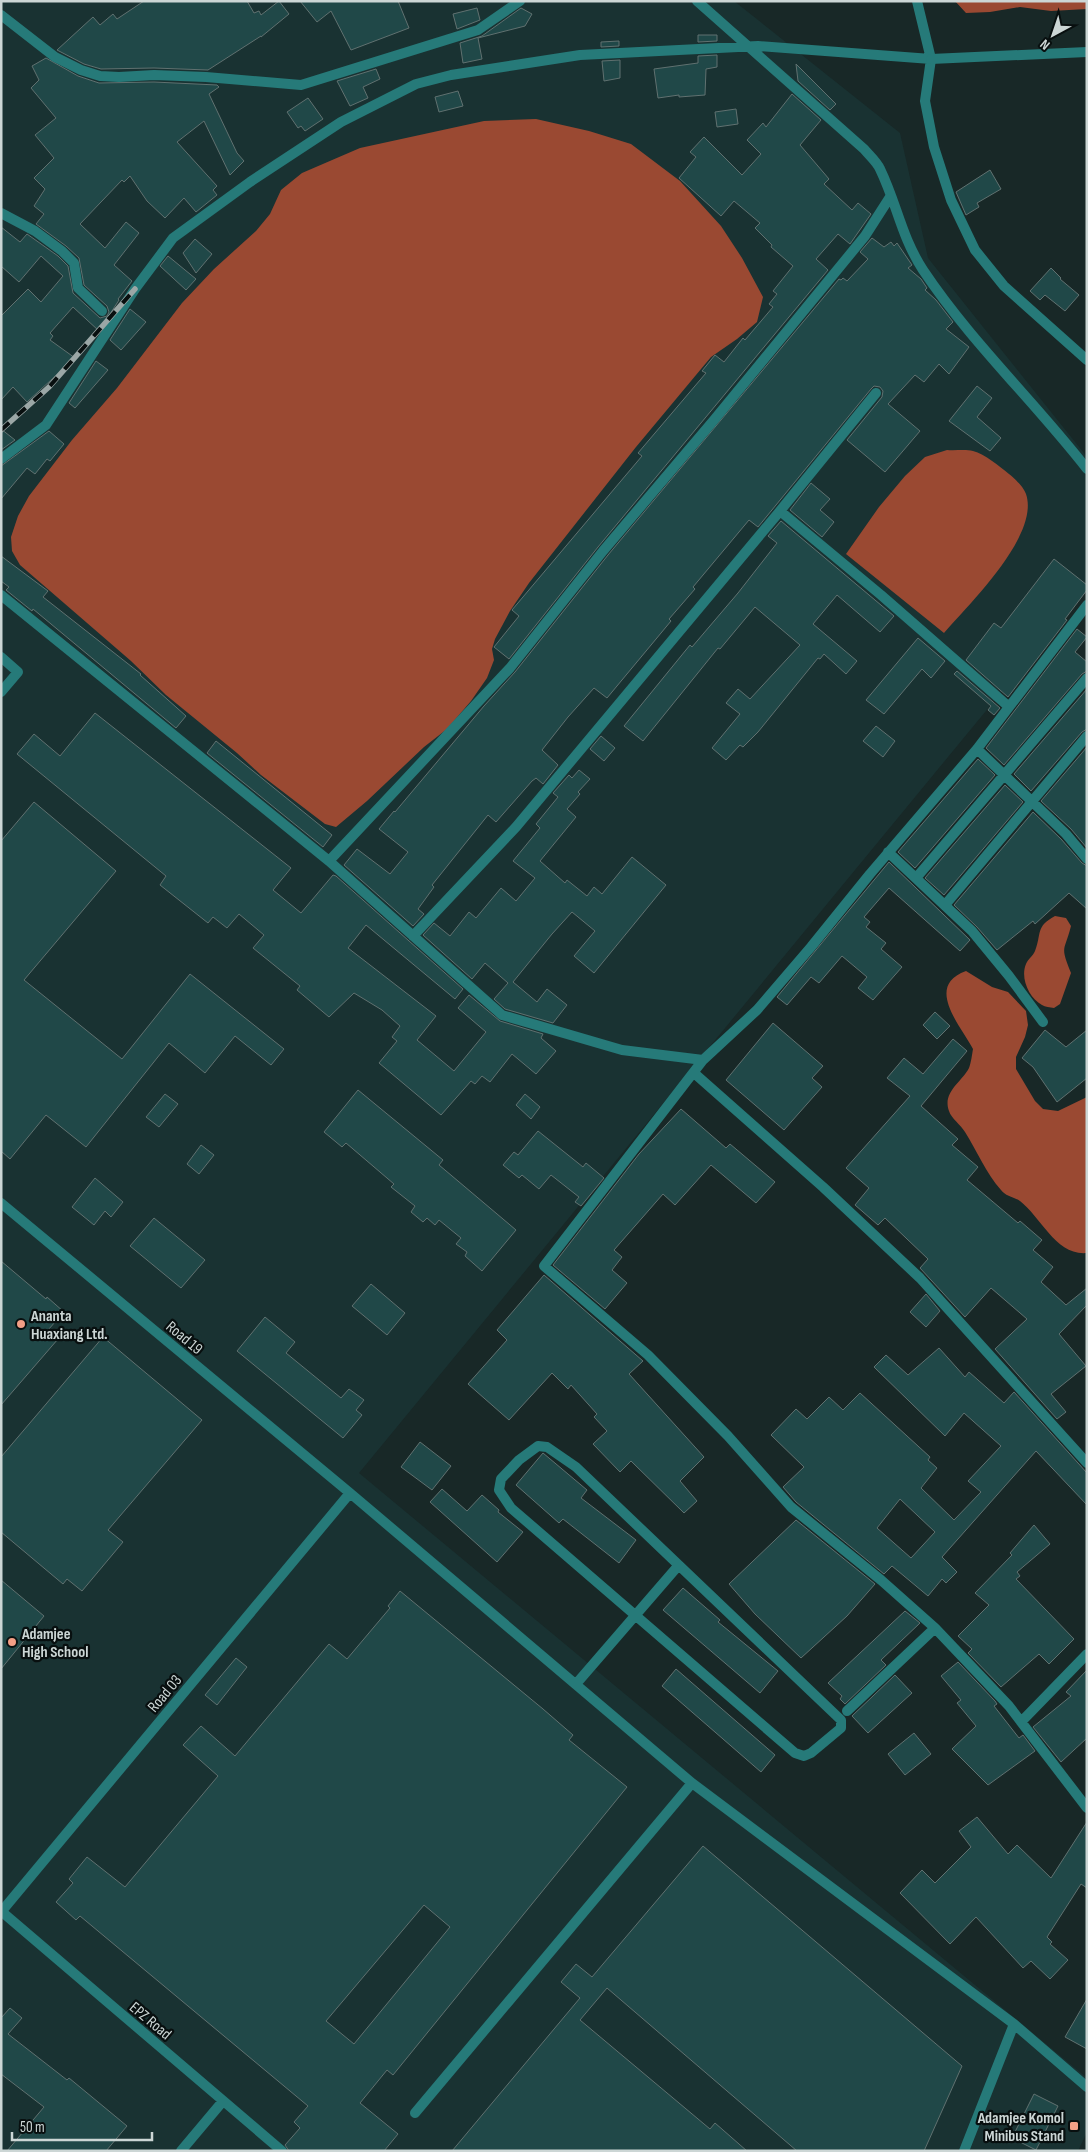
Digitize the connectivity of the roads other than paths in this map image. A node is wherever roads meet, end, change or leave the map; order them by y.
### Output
1 (520, 1) edge
2 (697, 1) edge
3 (917, 1) edge
4 (1, 15) edge
5 (750, 46) junction
6 (1087, 52) edge
7 (931, 59) junction
8 (890, 196) junction
9 (1, 213) edge
10 (102, 311) dead end
11 (1087, 360) edge
12 (876, 393) dead end
13 (1, 459) edge
14 (1087, 469) edge
15 (780, 511) junction
16 (1, 595) edge
17 (1087, 605) edge
18 (1, 657) edge
19 (1087, 678) edge
20 (1, 692) edge
21 (1008, 706) junction
22 (1087, 736) edge
23 (977, 749) junction
24 (1003, 774) junction
25 (1031, 801) junction
26 (888, 852) junction
27 (1087, 859) edge
28 (329, 861) junction
29 (916, 878) junction
30 (945, 905) junction
31 (413, 936) junction
32 (1043, 1022) dead end
33 (703, 1060) junction
34 (694, 1073) junction
35 (1, 1203) edge
36 (1087, 1463) edge
37 (350, 1494) junction
38 (678, 1566) junction
39 (636, 1616) junction
40 (935, 1628) junction
41 (1087, 1654) edge
42 (576, 1684) junction
43 (847, 1711) dead end
44 (1021, 1722) junction
45 (692, 1782) junction
46 (1087, 1808) edge
47 (1, 1912) edge
48 (1014, 2024) junction
49 (1087, 2087) edge
50 (223, 2100) junction
51 (416, 2113) dead end
52 (181, 2151) edge
53 (282, 2151) edge
54 (964, 2151) edge

1 - 4 street
2 - 5 street
3 - 7 street
5 - 7 street
5 - 8 street
5 - 13 street
6 - 7 street
7 - 11 street
8 - 14 street
8 - 28 street
9 - 10 street
12 - 15 street
15 - 21 street
15 - 31 street
16 - 28 street
17 - 21 street
18 - 20 street
19 - 24 street
21 - 23 street
22 - 25 street
23 - 24 street
23 - 26 street
24 - 25 street
24 - 29 street
25 - 27 street
25 - 30 street
26 - 29 street
26 - 33 street
28 - 31 street
29 - 30 street
30 - 32 street
31 - 33 street
33 - 34 street
34 - 36 street
34 - 40 street
35 - 37 street, Road 19
37 - 42 street, Road 19
37 - 47 street, Road 03
38 - 39 street
38 - 39 street
38 - 39 street
39 - 42 street
40 - 43 street
40 - 44 street
41 - 44 street
42 - 45 street, Road 19
44 - 46 street
45 - 48 street, Road 19
45 - 51 street
47 - 50 street, EPZ Road
48 - 49 street, Road 19
48 - 54 street
50 - 52 street
50 - 53 street, EPZ Road

